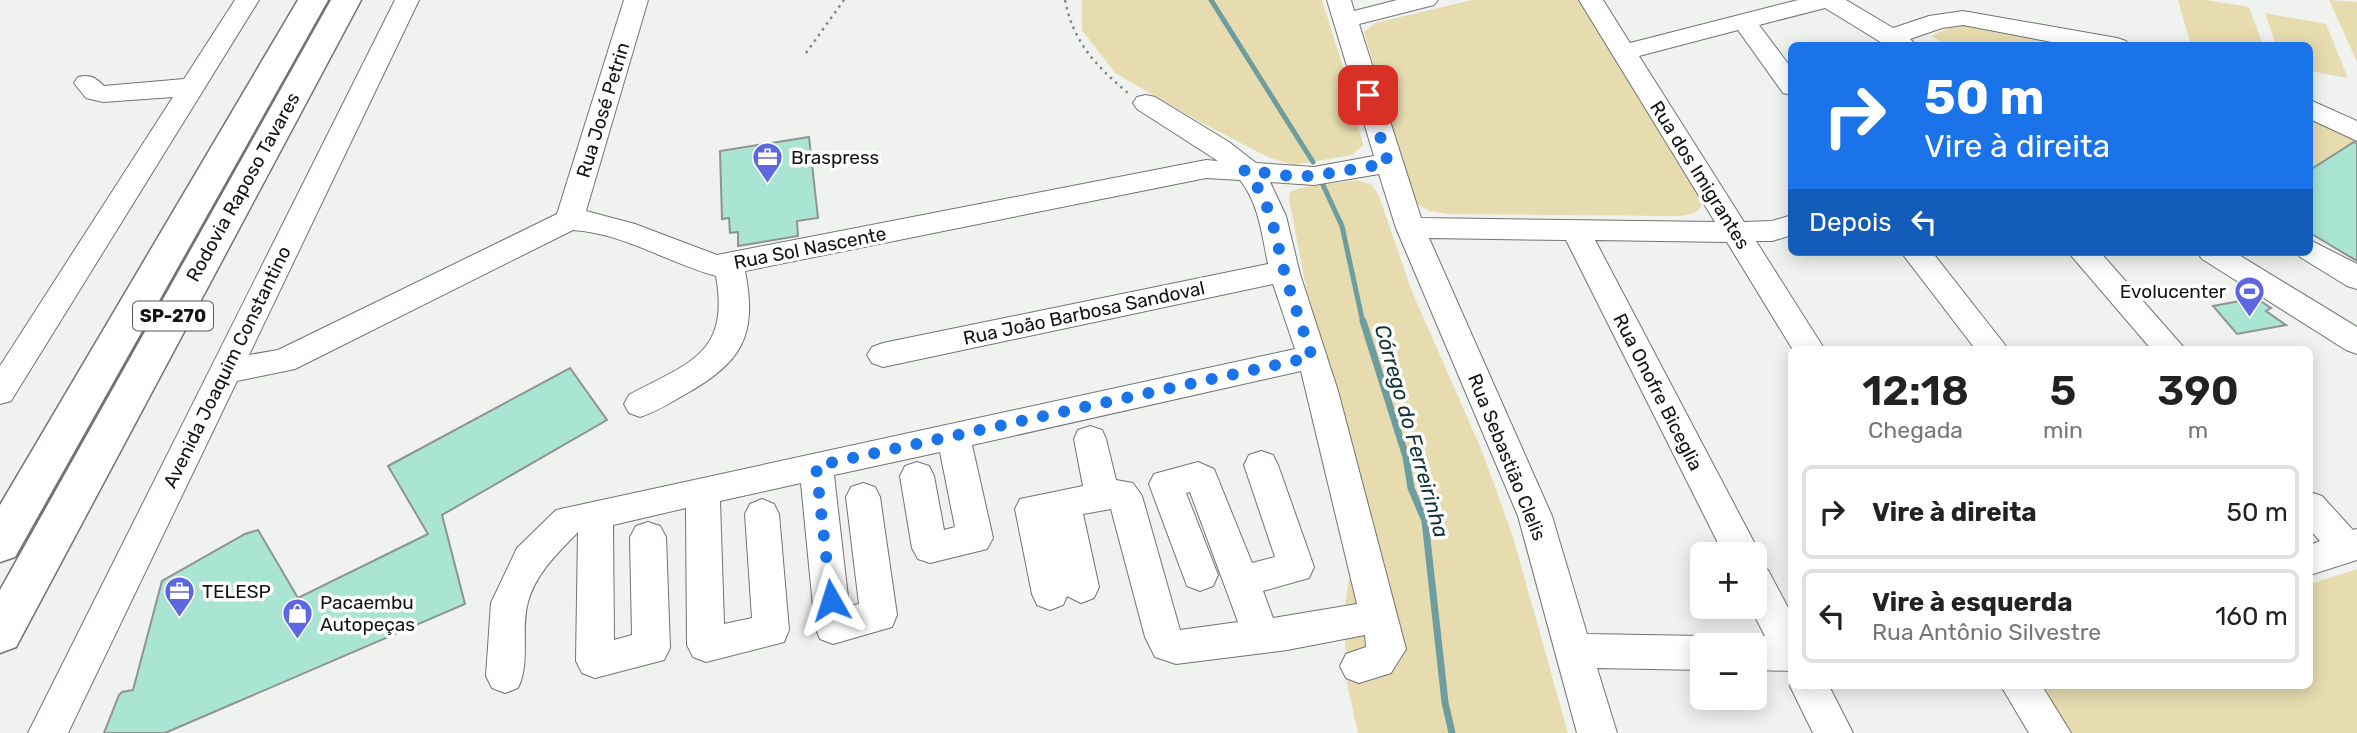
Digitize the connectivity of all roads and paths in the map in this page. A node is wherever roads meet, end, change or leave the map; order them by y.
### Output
1 (247, 0) edge
2 (313, 0) edge
3 (345, 0) edge
4 (407, 0) edge
5 (636, 0) edge
6 (844, 0) edge
7 (1065, 0) edge
8 (1426, 0) edge
9 (1591, 0) edge
10 (1818, 1) edge
11 (1342, 10) edge
12 (1744, 22) junction
13 (1890, 42) edge
14 (1894, 42) edge
15 (2095, 42) edge
16 (1623, 52) junction
17 (806, 54) dead end
18 (1788, 82) edge
19 (87, 83) dead end
20 (191, 87) junction
21 (1146, 103) joint
22 (2313, 109) edge
23 (2357, 131) edge
24 (1388, 163) junction
25 (1244, 170) junction
26 (569, 220) junction
27 (1788, 226) edge
28 (1409, 228) junction
29 (1575, 230) junction
30 (1734, 232) junction
31 (2313, 252) edge
32 (1919, 256) edge
33 (2087, 256) edge
34 (2218, 256) edge
35 (2256, 256) edge
36 (729, 265) junction
37 (1284, 271) junction
38 (2357, 278) edge
39 (2357, 317) edge
40 (2357, 342) edge
41 (1806, 346) edge
42 (1990, 346) edge
43 (2166, 346) edge
44 (883, 355) dead end
45 (1312, 357) junction
46 (225, 371) junction
47 (0, 392) edge
48 (640, 404) dead end
49 (953, 435) junction
50 (1090, 439) dead end
51 (1261, 465) dead end
52 (816, 466) junction
53 (917, 476) dead end
54 (703, 490) junction
55 (1102, 496) junction
56 (863, 497) dead end
57 (2313, 509) edge
58 (762, 513) dead end
59 (596, 514) junction
60 (648, 537) dead end
61 (1735, 542) edge
62 (0, 544) edge
63 (2352, 546) edge
64 (2313, 559) edge
65 (1200, 575) dead end
66 (1242, 581) junction
67 (1066, 590) dead end
68 (1767, 604) edge
69 (1378, 616) junction
70 (0, 633) edge
71 (1262, 636) junction
72 (1788, 645) edge
73 (1575, 651) junction
74 (1690, 653) edge
75 (1767, 653) edge
76 (1788, 653) edge
77 (1359, 666) dead end
78 (505, 676) dead end
79 (1811, 689) edge
80 (2022, 689) edge
81 (48, 733) edge
82 (1597, 733) edge
83 (1833, 733) edge
84 (2051, 733) edge

1 - 20 street
2 - 62 highway, Rodovia Raposo Tavares / SP-270
3 - 70 highway, Rodovia Raposo Tavares / SP-270
4 - 46 street, Avenida Joaquim Constantino
5 - 26 street, Rua José Petrin
6 - 17 path
7 - 21 path
8 - 11 street
9 - 16 street, Rua dos Imigrantes
10 - 12 street
10 - 13 street
11 - 24 street, Rua Sebastião Clelis
12 - 16 street
12 - 18 street
14 - 15 street
16 - 30 street, Rua dos Imigrantes
19 - 20 street
20 - 47 street
21 - 25 street
22 - 23 street
24 - 25 street, Rua Sol Nascente
24 - 28 street, Rua Sebastião Clelis
25 - 36 street, Rua Sol Nascente
25 - 37 street
26 - 36 street, Rua Sol Nascente
26 - 46 street
27 - 30 street
28 - 29 street
28 - 73 street, Rua Sebastião Clelis
29 - 30 street
29 - 61 street, Rua Onofre Biceglia
30 - 41 street, Rua dos Imigrantes
31 - 38 street
32 - 42 street
33 - 43 street
34 - 40 street
35 - 39 street
36 - 48 street
37 - 44 street, Rua João Barbosa Sandoval
37 - 45 street
45 - 49 street
45 - 69 street
46 - 81 street, Avenida Joaquim Constantino
49 - 52 street
49 - 53 street
50 - 55 street
51 - 66 street
52 - 54 street
52 - 56 street
54 - 58 street
54 - 59 street
55 - 67 street
55 - 71 street
57 - 63 street
59 - 60 street
59 - 78 street
63 - 64 street
65 - 66 street
66 - 71 street
68 - 72 street
69 - 71 street
69 - 77 street
73 - 74 street
73 - 82 street, Rua Sebastião Clelis
75 - 76 street
79 - 83 street
80 - 84 street

